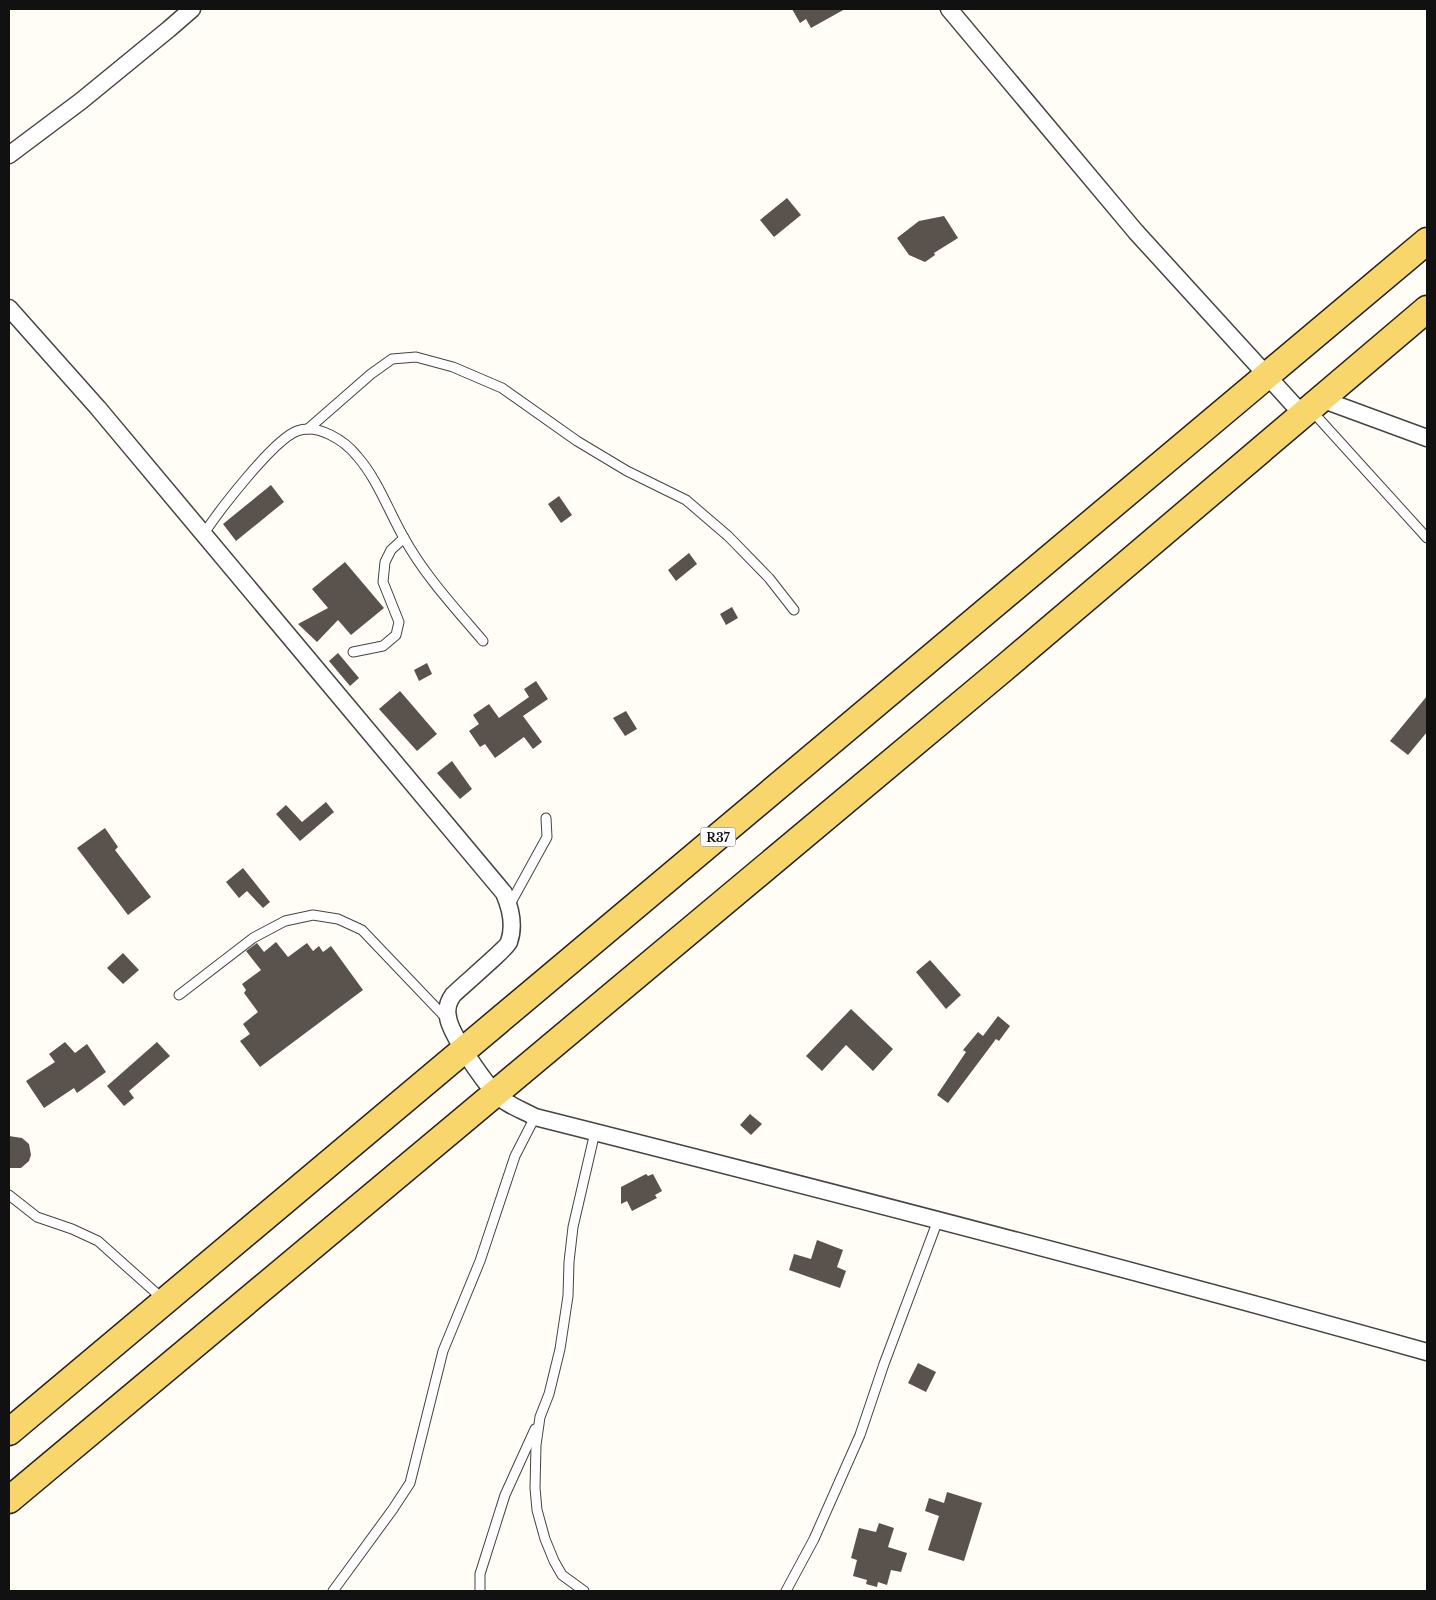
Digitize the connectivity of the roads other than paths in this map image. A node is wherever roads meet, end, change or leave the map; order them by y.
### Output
1 (192, 9) edge
2 (949, 9) edge
3 (175, 14) edge
4 (9, 155) edge
5 (1427, 241) edge
6 (9, 308) edge
7 (1427, 309) edge
8 (1268, 376) junction
9 (1311, 407) junction
10 (308, 429) junction
11 (1427, 438) edge
12 (203, 535) junction
13 (404, 538) junction
14 (1427, 538) edge
15 (794, 610) dead end
16 (482, 641) dead end
17 (353, 652) dead end
18 (546, 818) dead end
19 (509, 906) junction
20 (179, 995) dead end
21 (448, 1019) junction
22 (463, 1050) junction
23 (496, 1094) junction
24 (535, 1117) junction
25 (595, 1132) junction
26 (9, 1195) edge
27 (938, 1220) junction
28 (165, 1301) junction
29 (1427, 1352) edge
30 (540, 1417) junction
31 (9, 1432) edge
32 (9, 1500) edge
33 (333, 1591) edge
34 (480, 1591) edge
35 (584, 1591) edge
36 (786, 1591) edge

1 - 3 street
2 - 8 street
3 - 4 street
5 - 8 main road, R37
6 - 12 street
7 - 9 main road
8 - 9 street
8 - 22 main road, R37
9 - 11 street
9 - 14 lane
9 - 23 main road
10 - 12 lane
10 - 13 lane
10 - 15 lane
12 - 19 street
13 - 16 lane
13 - 17 lane
18 - 19 lane
19 - 21 street
20 - 21 lane
21 - 22 street
22 - 23 street
22 - 28 main road, R37
23 - 24 street
23 - 32 main road
24 - 25 street
24 - 33 lane
25 - 27 street
25 - 30 lane
26 - 28 lane
27 - 29 street
27 - 36 lane
28 - 31 main road, R37
30 - 34 lane
30 - 35 lane

